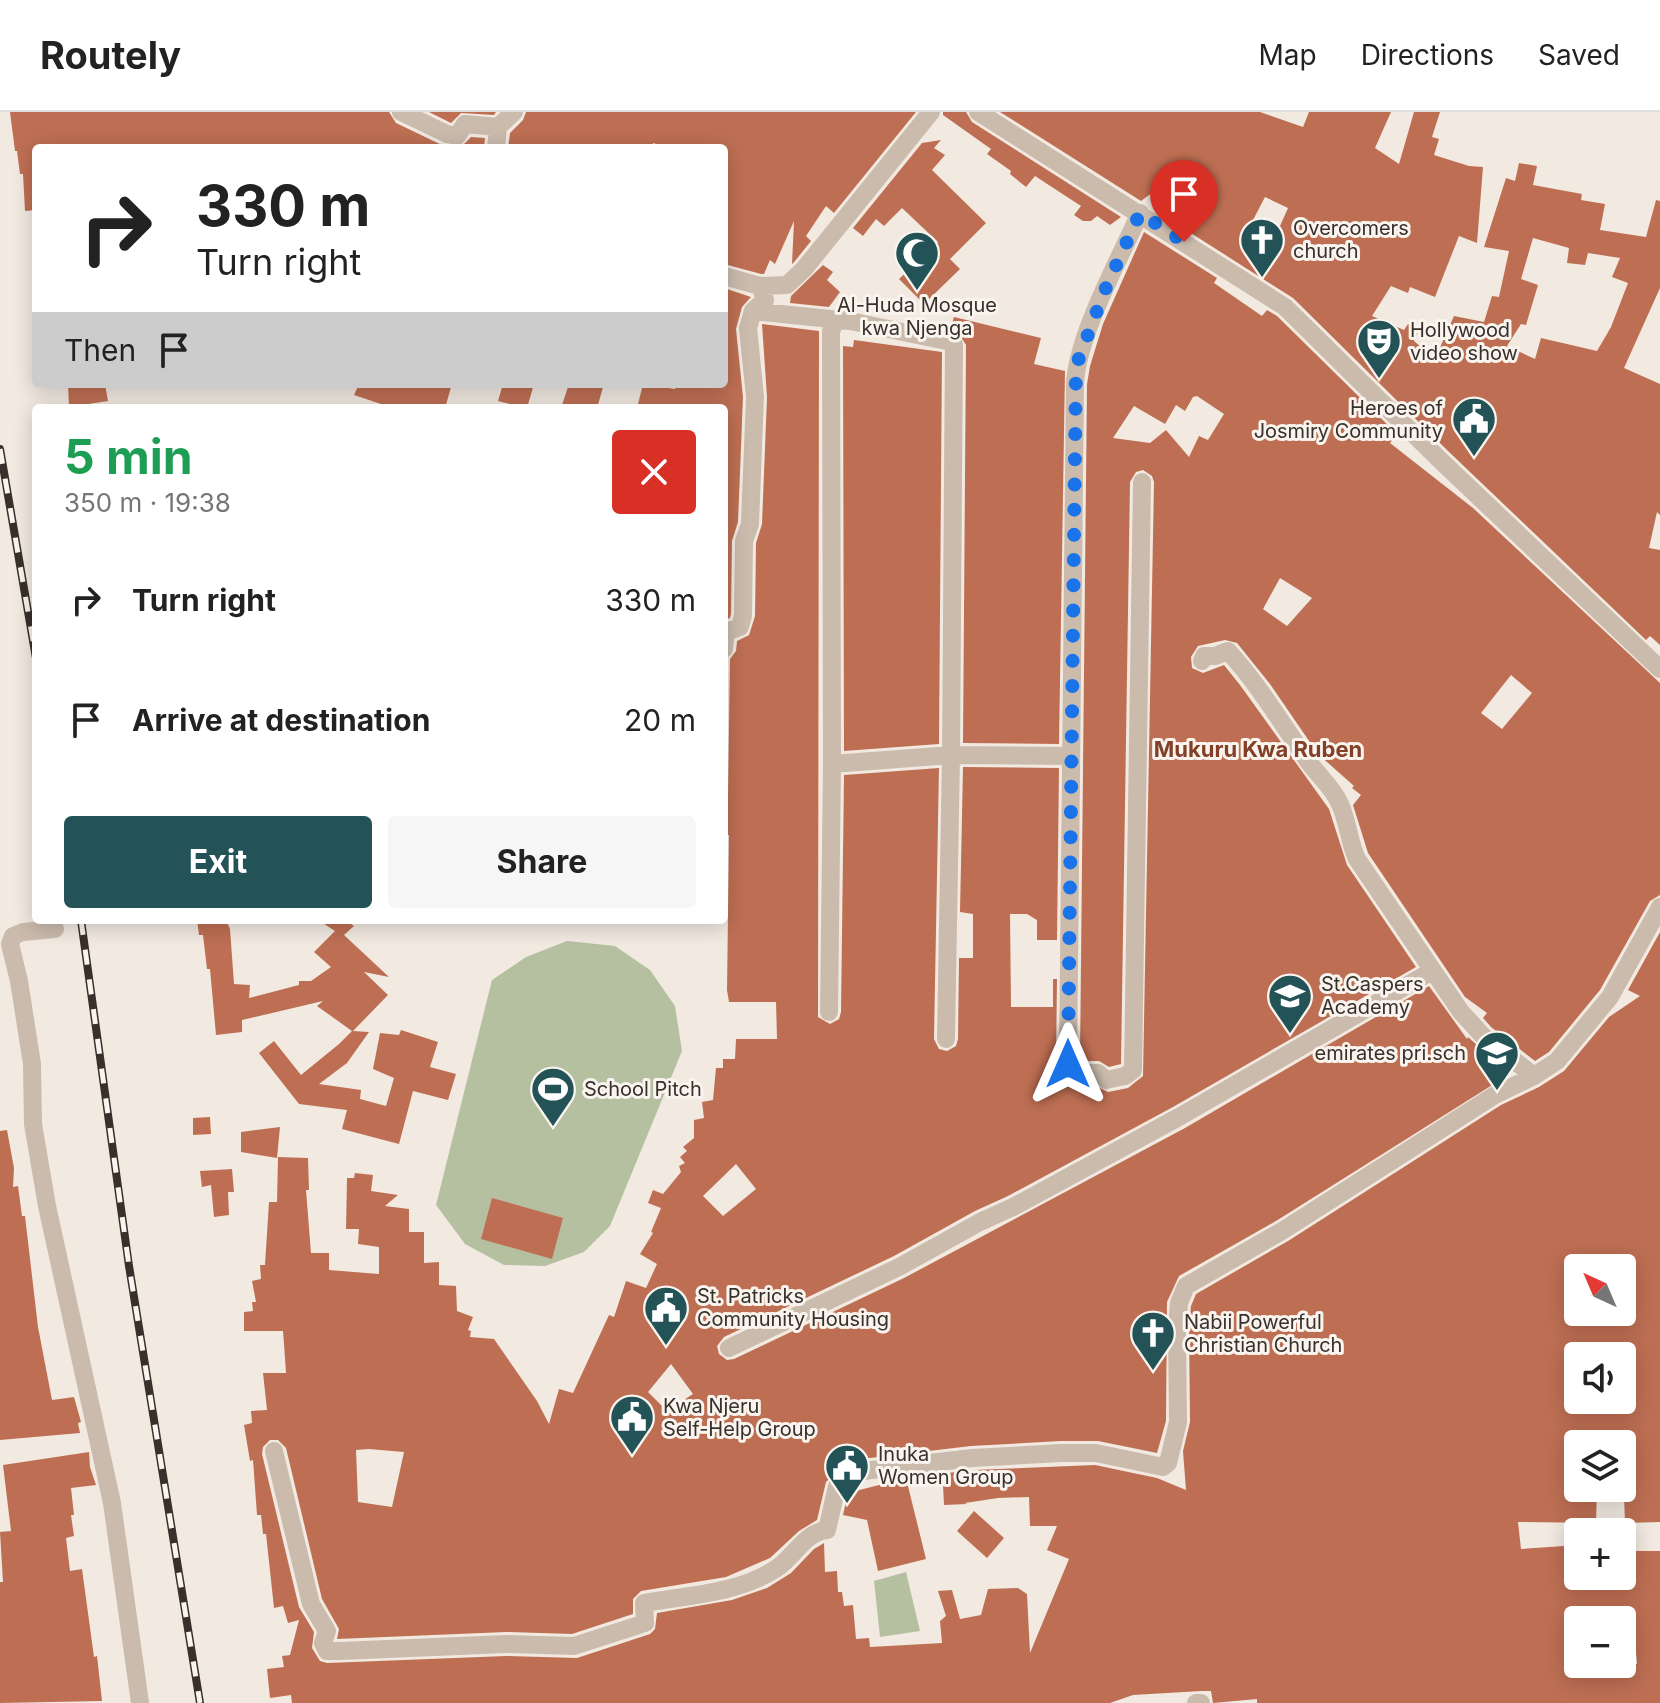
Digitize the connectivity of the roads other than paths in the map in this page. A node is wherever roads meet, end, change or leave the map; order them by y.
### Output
1 (401, 112) edge
2 (514, 112) edge
3 (931, 112) edge
4 (978, 112) edge
5 (498, 127) junction
6 (496, 144) edge
7 (1140, 213) junction
8 (728, 277) edge
9 (760, 286) junction
10 (753, 311) junction
11 (837, 319) junction
12 (1142, 482) dead end
13 (728, 631) edge
14 (1202, 661) dead end
15 (1660, 669) edge
16 (951, 755) junction
17 (1071, 756) junction
18 (832, 764) junction
19 (1660, 907) edge
20 (55, 929) dead end
21 (1432, 971) junction
22 (829, 1012) dead end
23 (946, 1039) dead end
24 (1534, 1076) junction
25 (729, 1348) dead end
26 (274, 1451) dead end
27 (140, 1703) edge

1 - 5 street
2 - 5 street
3 - 9 street
4 - 7 street
5 - 6 street
7 - 15 street
7 - 17 street
8 - 9 street
9 - 10 street
10 - 11 street
10 - 13 street
11 - 16 street
11 - 18 street
12 - 17 street
14 - 21 street
16 - 17 street
16 - 18 street
16 - 23 street
18 - 22 street
19 - 24 street
20 - 27 street
21 - 24 street
21 - 25 street
24 - 26 street

